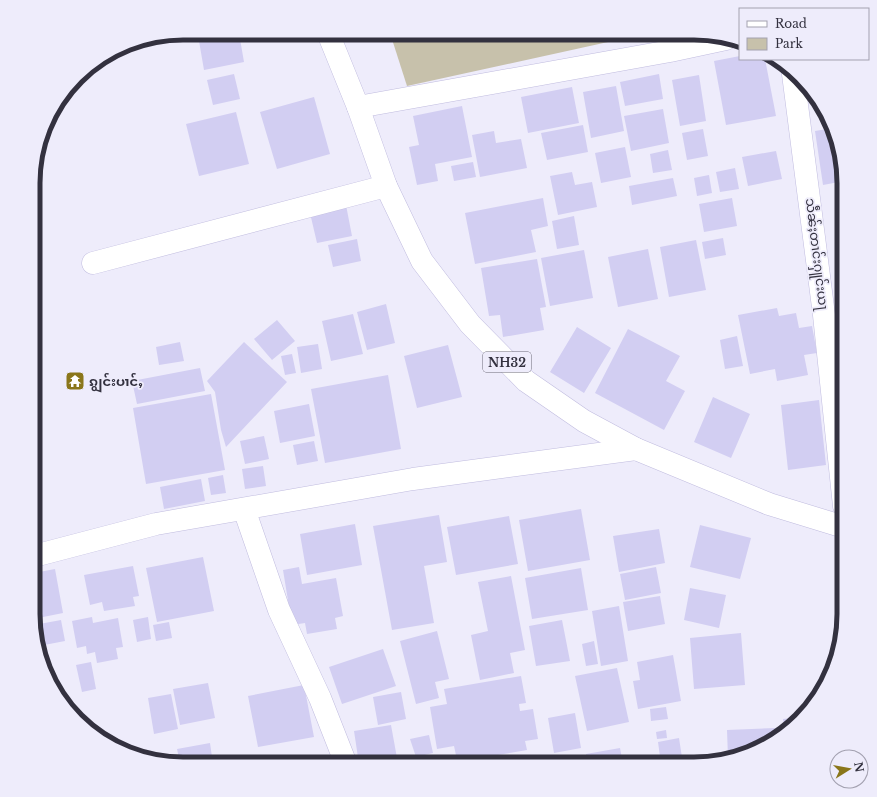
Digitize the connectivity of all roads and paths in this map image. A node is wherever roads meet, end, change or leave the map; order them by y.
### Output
1 (331, 40) edge
2 (708, 41) edge
3 (668, 42) edge
4 (794, 81) edge
5 (358, 107) junction
6 (386, 186) junction
7 (93, 263) dead end
8 (837, 439) edge
9 (636, 448) junction
10 (244, 509) junction
11 (837, 525) edge
12 (40, 554) edge
13 (343, 757) edge

1 - 5 main road, NH32
2 - 3 main road
3 - 5 main road
4 - 8 main road, သဵၼ်ႈတၢင်းႁူင်းယႃ
5 - 6 main road, NH32
6 - 7 main road
6 - 9 main road, NH32
9 - 10 main road
9 - 11 main road, NH32
10 - 12 main road
10 - 13 main road

